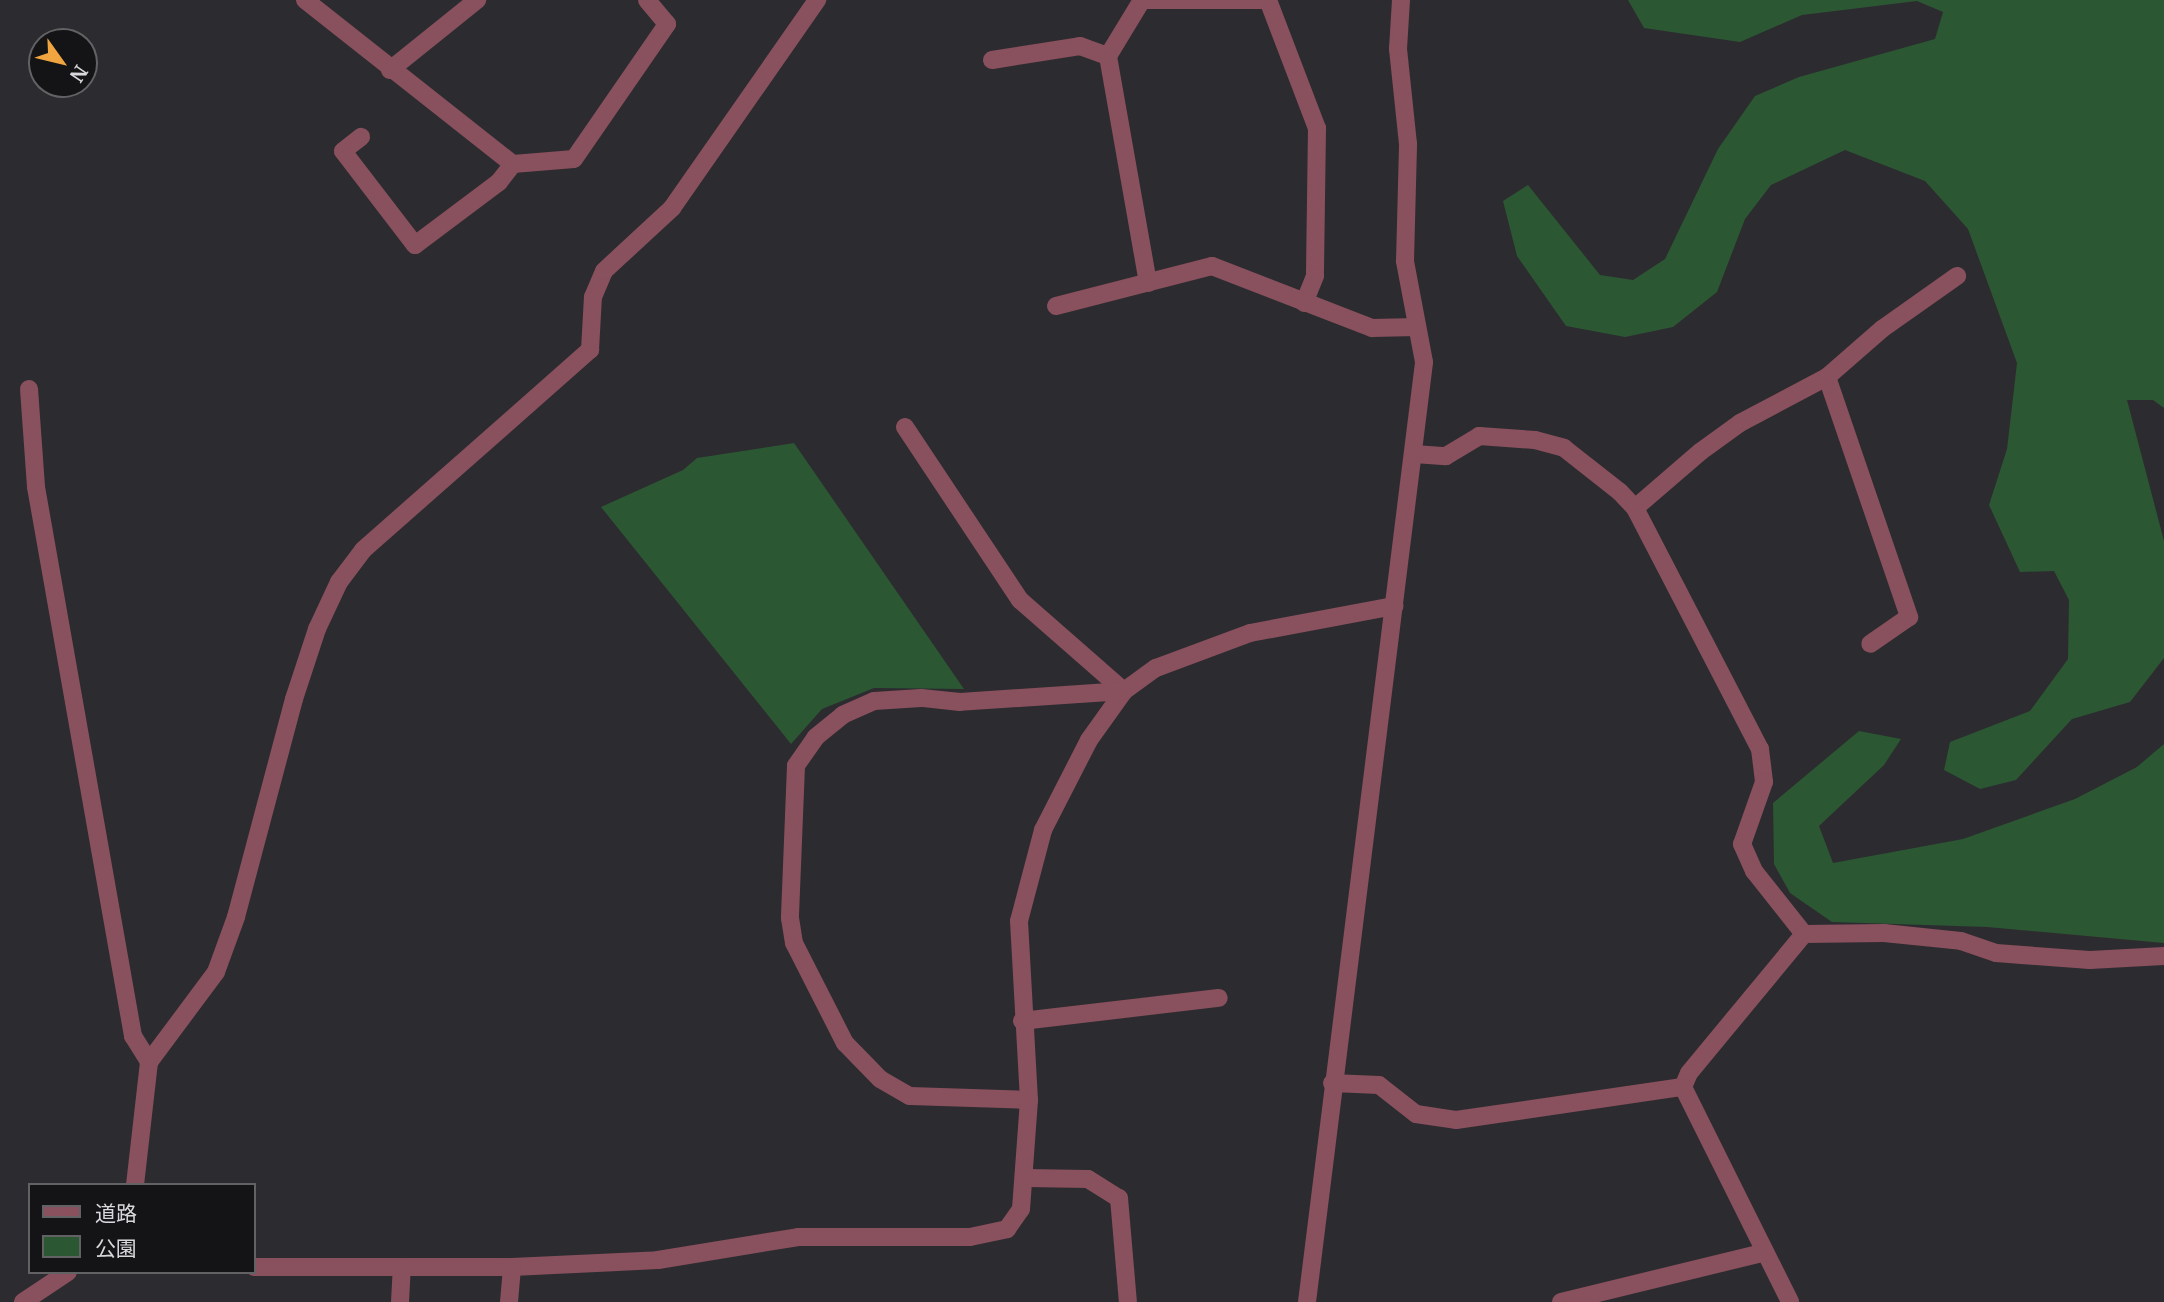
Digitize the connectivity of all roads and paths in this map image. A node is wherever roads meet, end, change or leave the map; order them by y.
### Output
1 (305, 0) edge
2 (477, 0) edge
3 (647, 0) edge
4 (817, 0) edge
5 (1401, 0) edge
6 (1108, 56) junction
7 (992, 60) dead end
8 (390, 70) junction
9 (361, 137) dead end
10 (513, 164) junction
11 (1957, 276) dead end
12 (1148, 283) junction
13 (1304, 303) junction
14 (1056, 306) dead end
15 (1417, 327) junction
16 (1827, 377) junction
17 (29, 389) dead end
18 (905, 427) dead end
19 (1414, 454) junction
20 (1636, 508) junction
21 (1394, 606) junction
22 (1870, 644) dead end
23 (1124, 691) junction
24 (1804, 934) junction
25 (2164, 956) edge
26 (1219, 998) dead end
27 (1022, 1021) junction
28 (149, 1062) junction
29 (1332, 1083) junction
30 (1682, 1087) junction
31 (1029, 1100) junction
32 (1026, 1178) junction
33 (135, 1183) edge
34 (1762, 1252) junction
35 (512, 1266) junction
36 (256, 1267) edge
37 (402, 1268) junction
38 (65, 1274) edge
39 (23, 1302) edge
40 (400, 1302) edge
41 (509, 1302) edge
42 (1128, 1302) edge
43 (1307, 1302) edge
44 (1561, 1302) edge
45 (1790, 1302) edge

1 - 8 street
2 - 8 street
3 - 10 street
4 - 28 street
5 - 15 street
6 - 7 street
6 - 12 street
6 - 13 street
8 - 10 street
9 - 10 street
11 - 16 street
12 - 13 street
12 - 14 street
13 - 15 street
15 - 19 street
16 - 20 street
16 - 22 street
17 - 28 street
18 - 23 street
19 - 20 street
19 - 21 street
20 - 24 street
21 - 23 street
21 - 29 street
23 - 27 street
23 - 31 street
24 - 25 street
24 - 30 street
26 - 27 street
27 - 31 street
28 - 33 street
29 - 30 street
29 - 43 street
30 - 34 street
31 - 32 street
32 - 35 street
32 - 42 street
34 - 44 street
34 - 45 street
35 - 37 street
35 - 41 street
36 - 37 street
37 - 40 street
38 - 39 street

